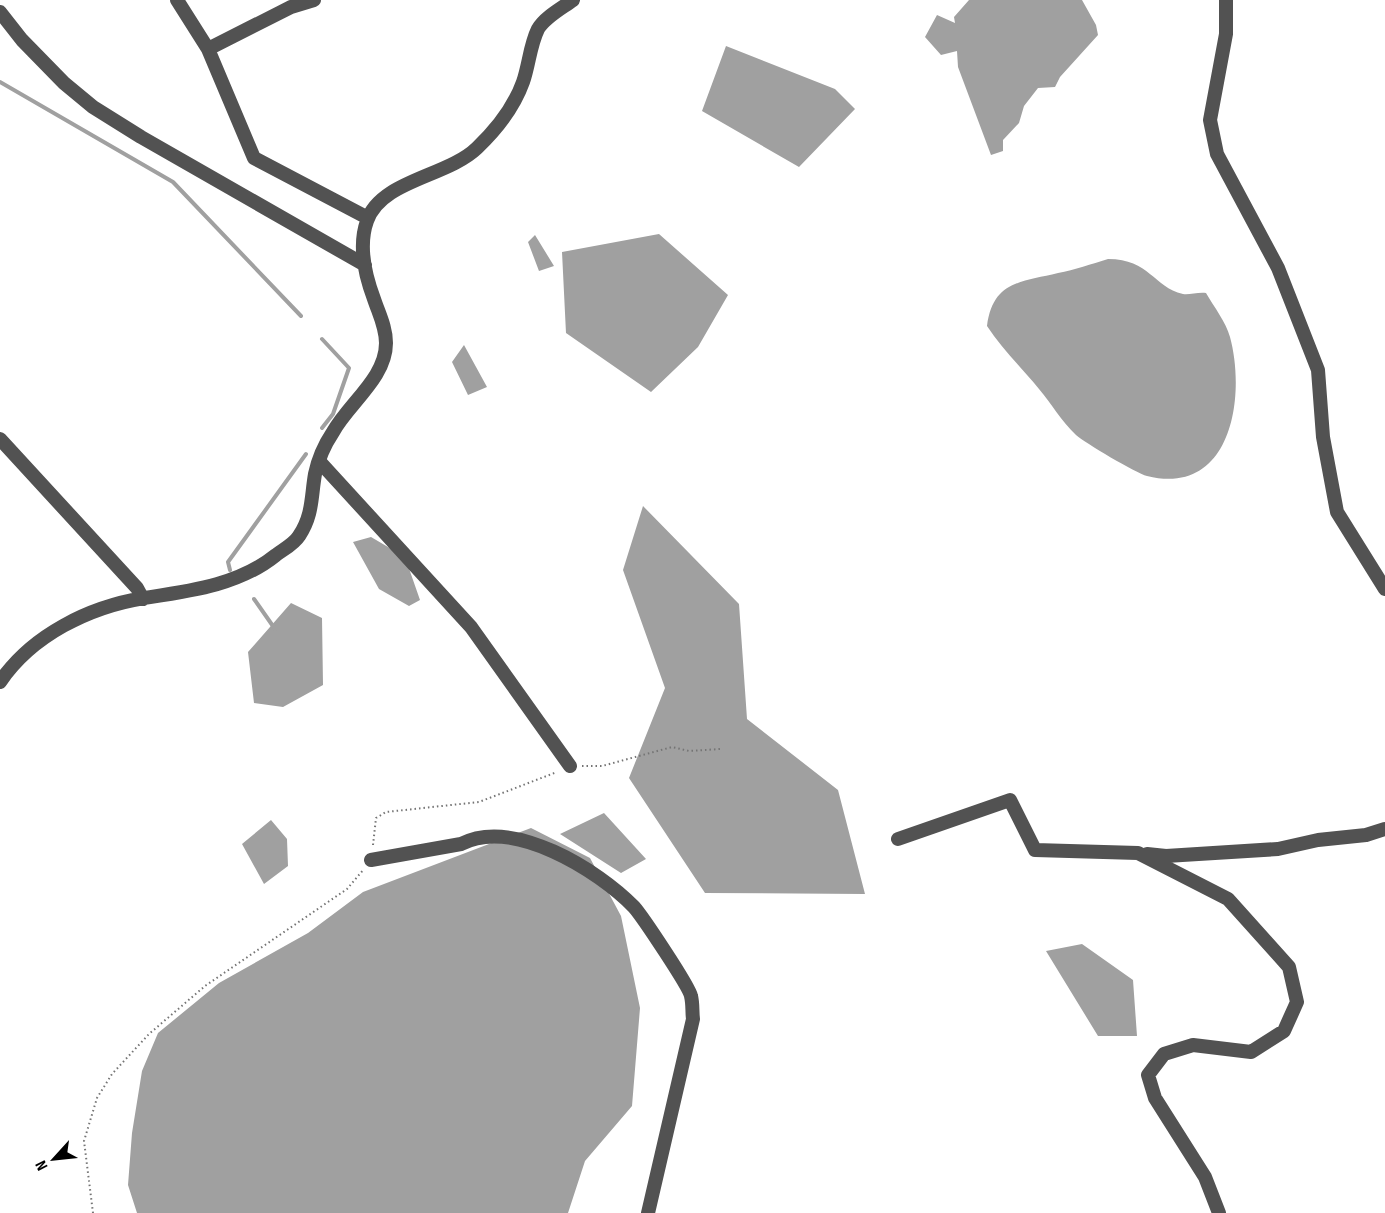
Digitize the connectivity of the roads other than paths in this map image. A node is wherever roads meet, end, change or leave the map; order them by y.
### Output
1 (177, 0) edge
2 (314, 0) edge
3 (573, 0) edge
4 (1226, 0) edge
5 (0, 12) edge
6 (208, 49) junction
7 (368, 218) junction
8 (365, 265) junction
9 (0, 439) edge
10 (319, 461) junction
11 (1385, 589) edge
12 (143, 598) junction
13 (2, 675) edge
14 (570, 766) road end
15 (1385, 829) edge
16 (898, 839) dead end
17 (1138, 853) junction
18 (371, 860) road end
19 (648, 1213) edge
20 (1218, 1213) edge

1 - 6 street
2 - 6 street
3 - 7 street
4 - 11 street
5 - 8 street
6 - 7 street
7 - 8 street
8 - 10 street
9 - 12 street
10 - 12 street
10 - 14 street
12 - 13 street
15 - 17 street
16 - 17 street
17 - 20 street
18 - 19 street

